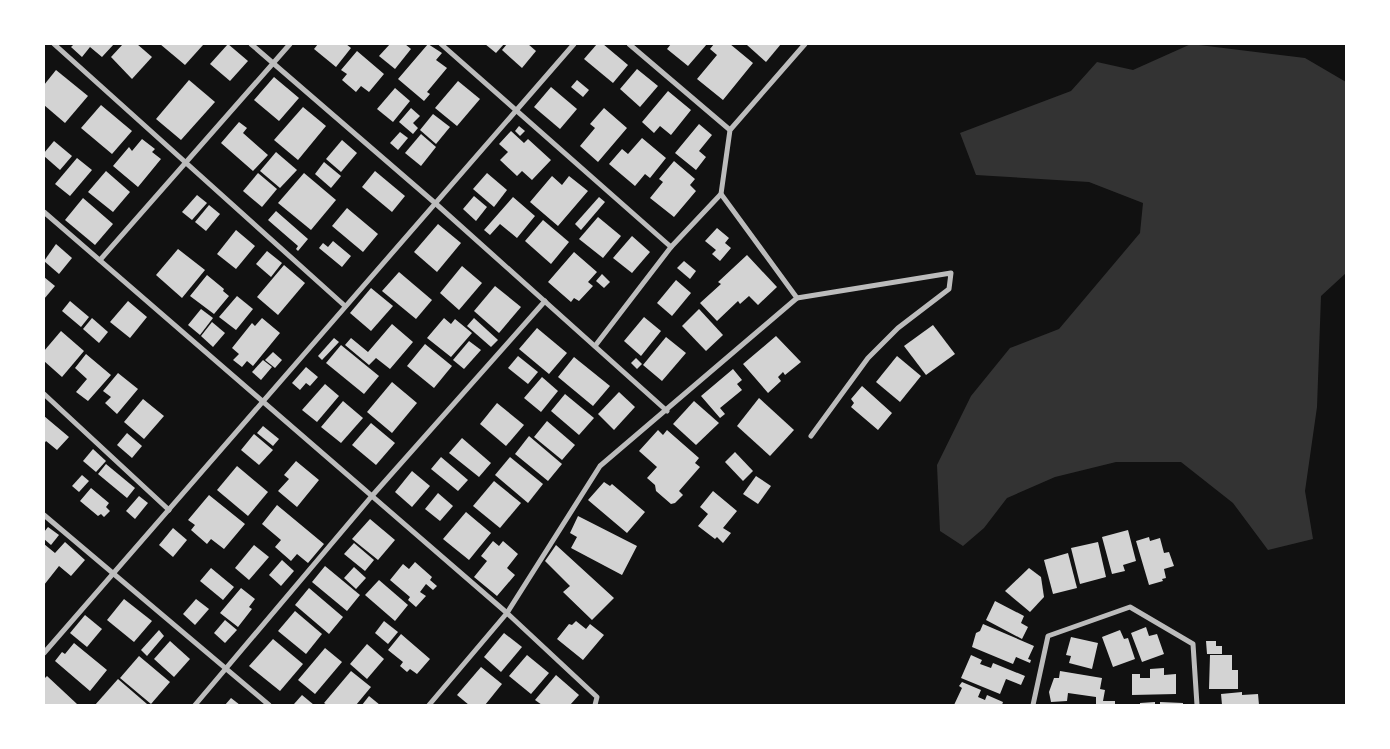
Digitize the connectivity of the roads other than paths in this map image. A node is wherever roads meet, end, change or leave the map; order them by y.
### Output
1 (54, 44) edge
2 (251, 44) edge
3 (290, 44) edge
4 (441, 44) edge
5 (574, 44) edge
6 (629, 44) edge
7 (805, 44) edge
8 (274, 63) junction
9 (515, 111) junction
10 (730, 130) junction
11 (186, 162) junction
12 (722, 194) junction
13 (435, 203) junction
14 (44, 212) edge
15 (671, 247) junction
16 (100, 260) junction
17 (797, 298) junction
18 (545, 302) junction
19 (345, 306) junction
20 (595, 346) junction
21 (44, 394) edge
22 (263, 402) junction
23 (667, 411) junction
24 (812, 436) dead end
25 (371, 498) junction
26 (169, 510) junction
27 (44, 515) edge
28 (112, 574) junction
29 (507, 613) junction
30 (44, 652) edge
31 (227, 670) junction
32 (195, 705) edge
33 (269, 705) edge
34 (429, 705) edge
35 (595, 705) edge
36 (1033, 705) edge
37 (1197, 705) edge

1 - 11 street
2 - 8 street
3 - 8 street
4 - 9 street
5 - 9 street
6 - 10 street
7 - 10 street
8 - 11 street
8 - 13 street
9 - 13 street
9 - 15 street
10 - 12 street
11 - 16 street
11 - 19 street
12 - 15 street
12 - 17 street
13 - 18 street
13 - 19 street
14 - 16 street
15 - 20 street
16 - 22 street
17 - 23 street
17 - 24 street
18 - 20 street
18 - 25 street
19 - 22 street
20 - 23 street
21 - 26 street
22 - 25 street
22 - 26 street
23 - 29 street
25 - 29 street
25 - 31 street
26 - 28 street
27 - 28 street
28 - 30 street
28 - 31 street
29 - 34 street
29 - 35 street
31 - 32 street
31 - 33 street
36 - 37 street

